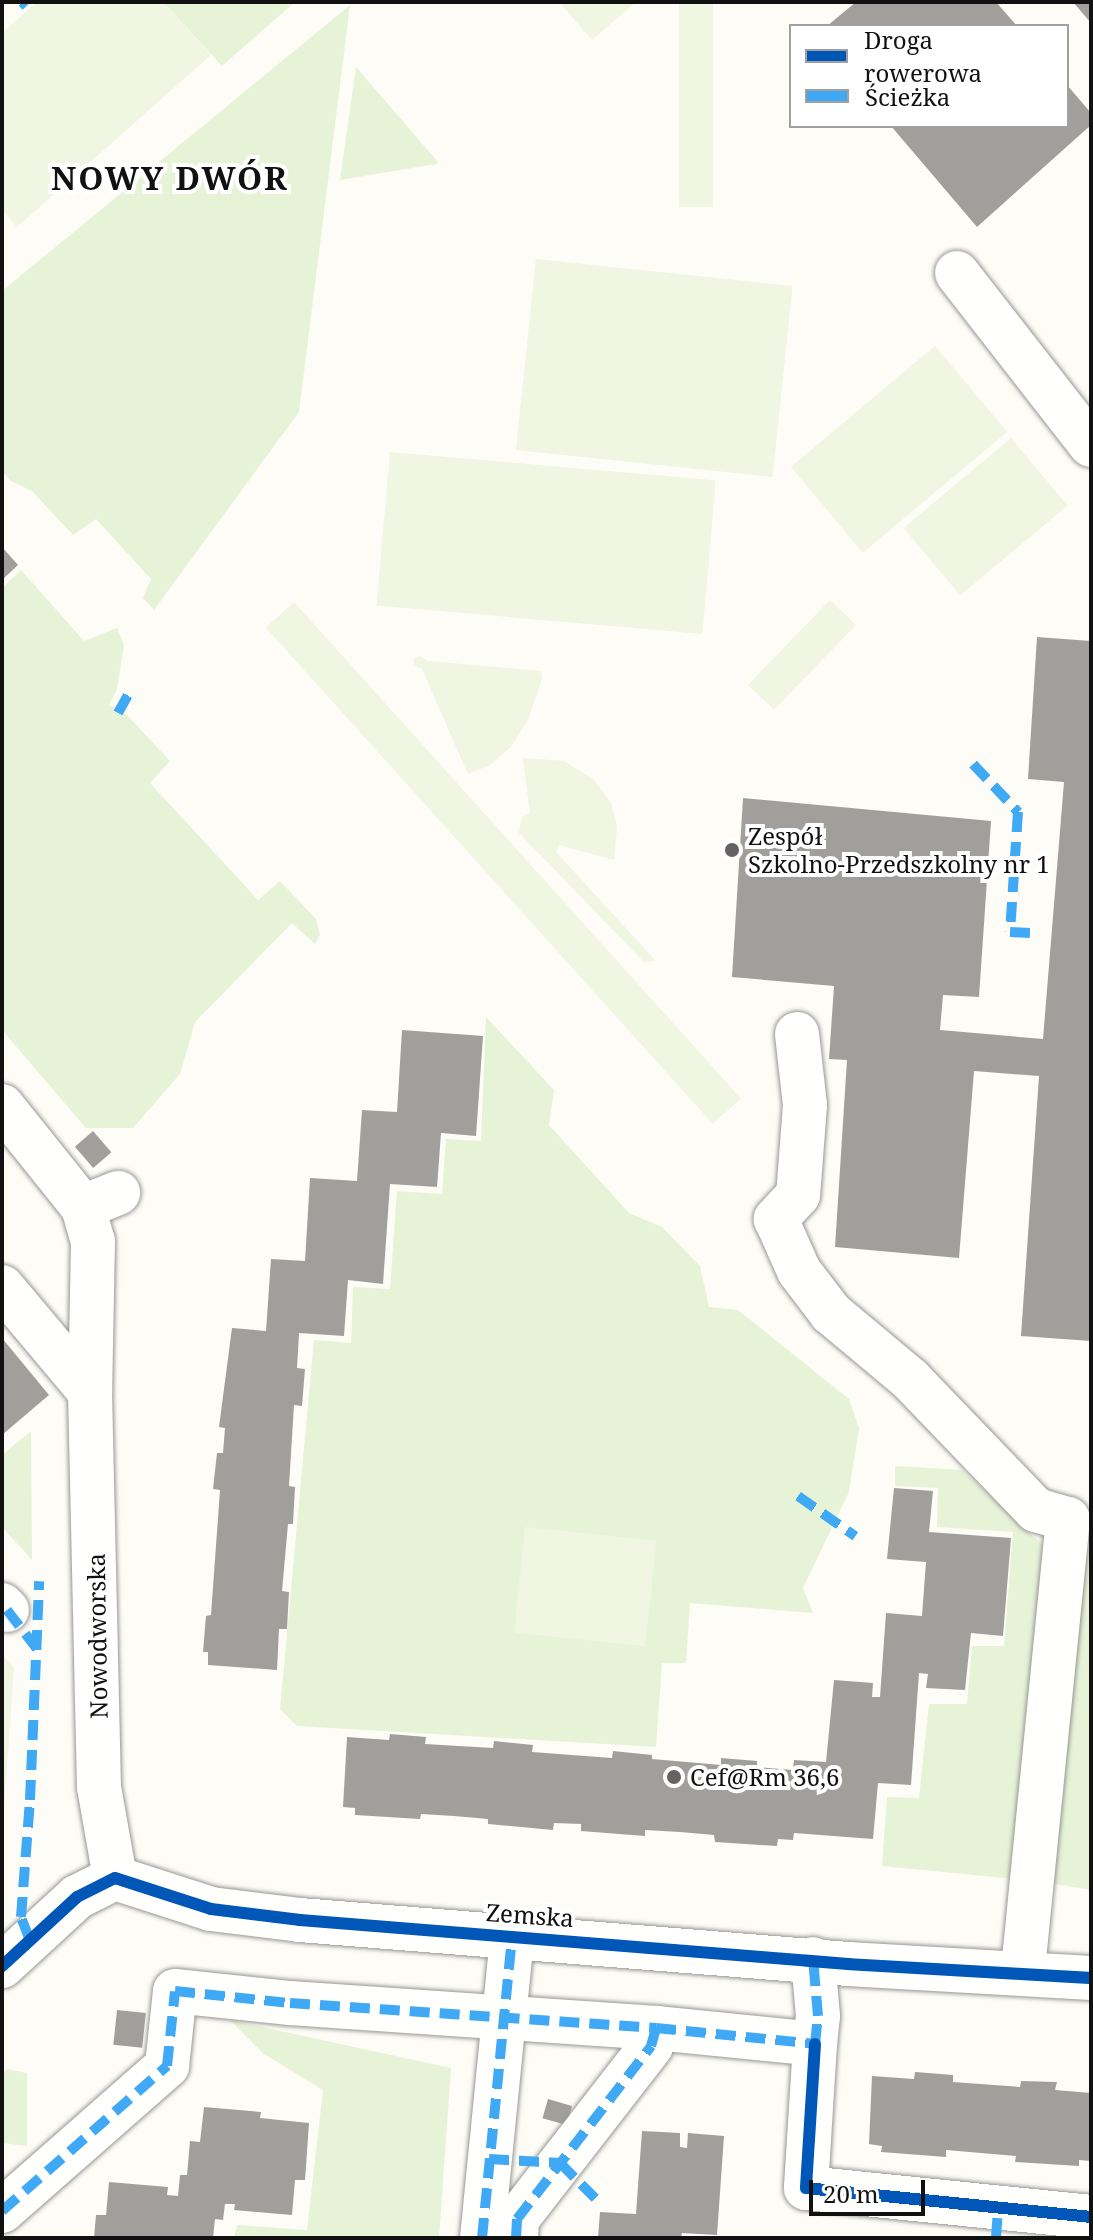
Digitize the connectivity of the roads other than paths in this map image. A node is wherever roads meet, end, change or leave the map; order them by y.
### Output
1 (957, 273) dead end
2 (1091, 445) edge
3 (797, 1034) dead end
4 (2, 1106) edge
5 (2, 1287) edge
6 (90, 1392) junction
7 (115, 1878) junction
8 (512, 1936) junction
9 (813, 1959) junction
10 (2, 1966) edge
11 (1023, 1973) junction
12 (1091, 1978) edge
13 (506, 2018) junction
14 (656, 2028) junction
15 (815, 2044) junction
16 (2, 2211) edge
17 (1091, 2217) edge
18 (997, 2224) edge
19 (482, 2238) edge
20 (516, 2238) edge

1 - 2 street
3 - 11 street
4 - 6 street, Nowodworska
5 - 6 street
6 - 7 street, Nowodworska
7 - 8 street, Zemska
7 - 10 street
8 - 9 street, Zemska
8 - 13 street
9 - 11 street, Zemska
9 - 15 street
11 - 12 street, Zemska
13 - 14 street
13 - 16 street
13 - 19 street
14 - 15 street
14 - 20 street
15 - 18 street
17 - 18 street

